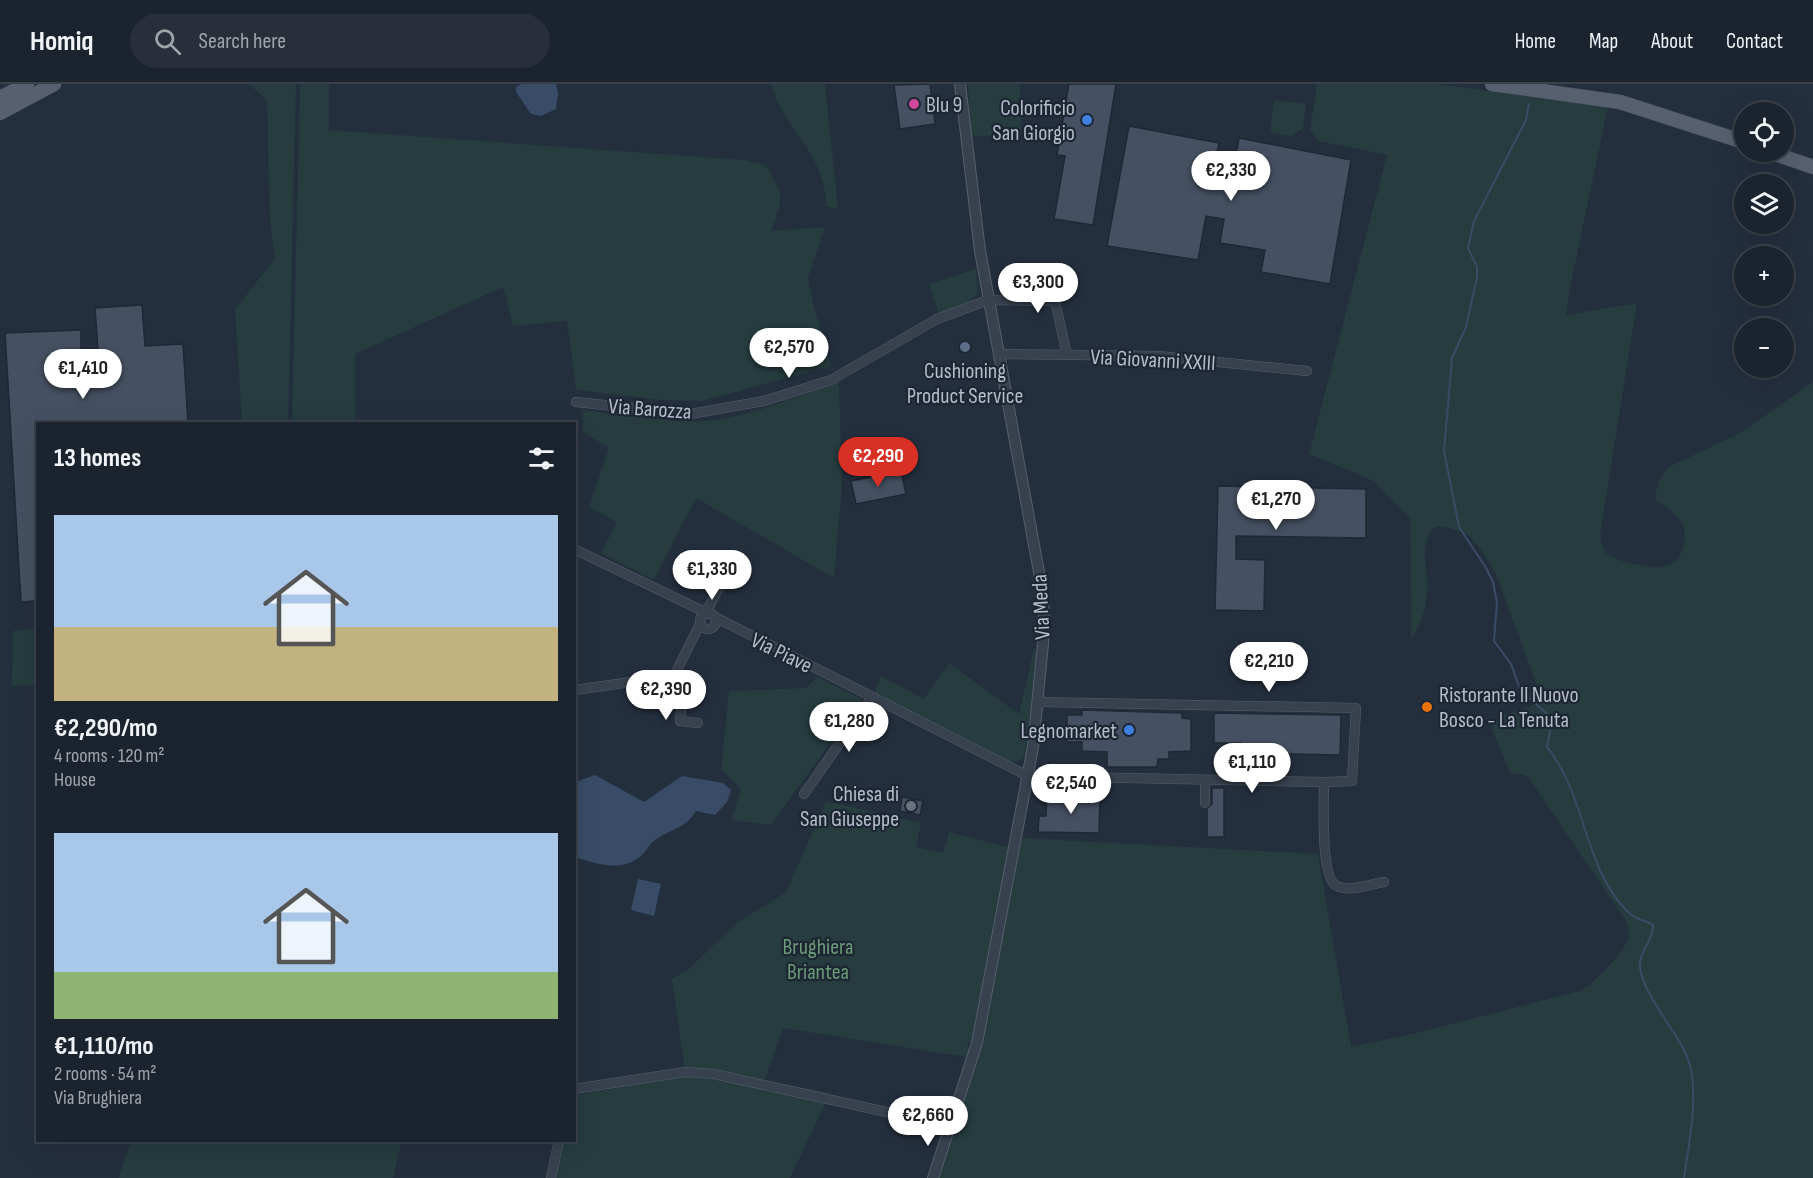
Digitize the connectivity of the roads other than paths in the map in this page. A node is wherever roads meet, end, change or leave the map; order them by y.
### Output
1 (27, 84) edge
2 (54, 84) edge
3 (960, 84) edge
4 (1492, 84) edge
5 (0, 98) edge
6 (0, 113) edge
7 (1734, 139) edge
8 (1794, 160) edge
9 (1813, 167) edge
10 (988, 300) junction
11 (998, 354) junction
12 (1067, 355) junction
13 (1307, 371) dead end
14 (576, 402) dead end
15 (578, 550) edge
16 (721, 583) dead end
17 (705, 621) junction
18 (674, 676) junction
19 (576, 690) edge
20 (872, 697) junction
21 (1039, 702) junction
22 (698, 723) dead end
23 (1028, 776) junction
24 (1205, 780) junction
25 (1324, 782) junction
26 (804, 794) dead end
27 (1205, 803) dead end
28 (1384, 882) dead end
29 (576, 1089) edge
30 (950, 1126) junction
31 (559, 1142) edge
32 (551, 1178) edge
33 (933, 1178) edge

1 - 5 main road
2 - 6 main road
3 - 10 street, Via Meda
4 - 7 main road
8 - 9 main road
10 - 11 street, Via Meda
10 - 12 street
10 - 14 street, Via Barozza
11 - 12 street, Via Giovanni XXIII
11 - 21 street, Via Meda
12 - 13 street, Via Giovanni XXIII
15 - 17 street
16 - 17 street
17 - 18 street
17 - 20 street, Via Piave
18 - 19 street
18 - 22 street
20 - 23 street, Via Piave
20 - 26 street
21 - 23 street, Via Meda
21 - 25 street
23 - 24 street
23 - 30 street, Via Meda
24 - 25 street
24 - 27 street
25 - 28 street
29 - 30 street
30 - 33 street, Via Meda
31 - 32 street

